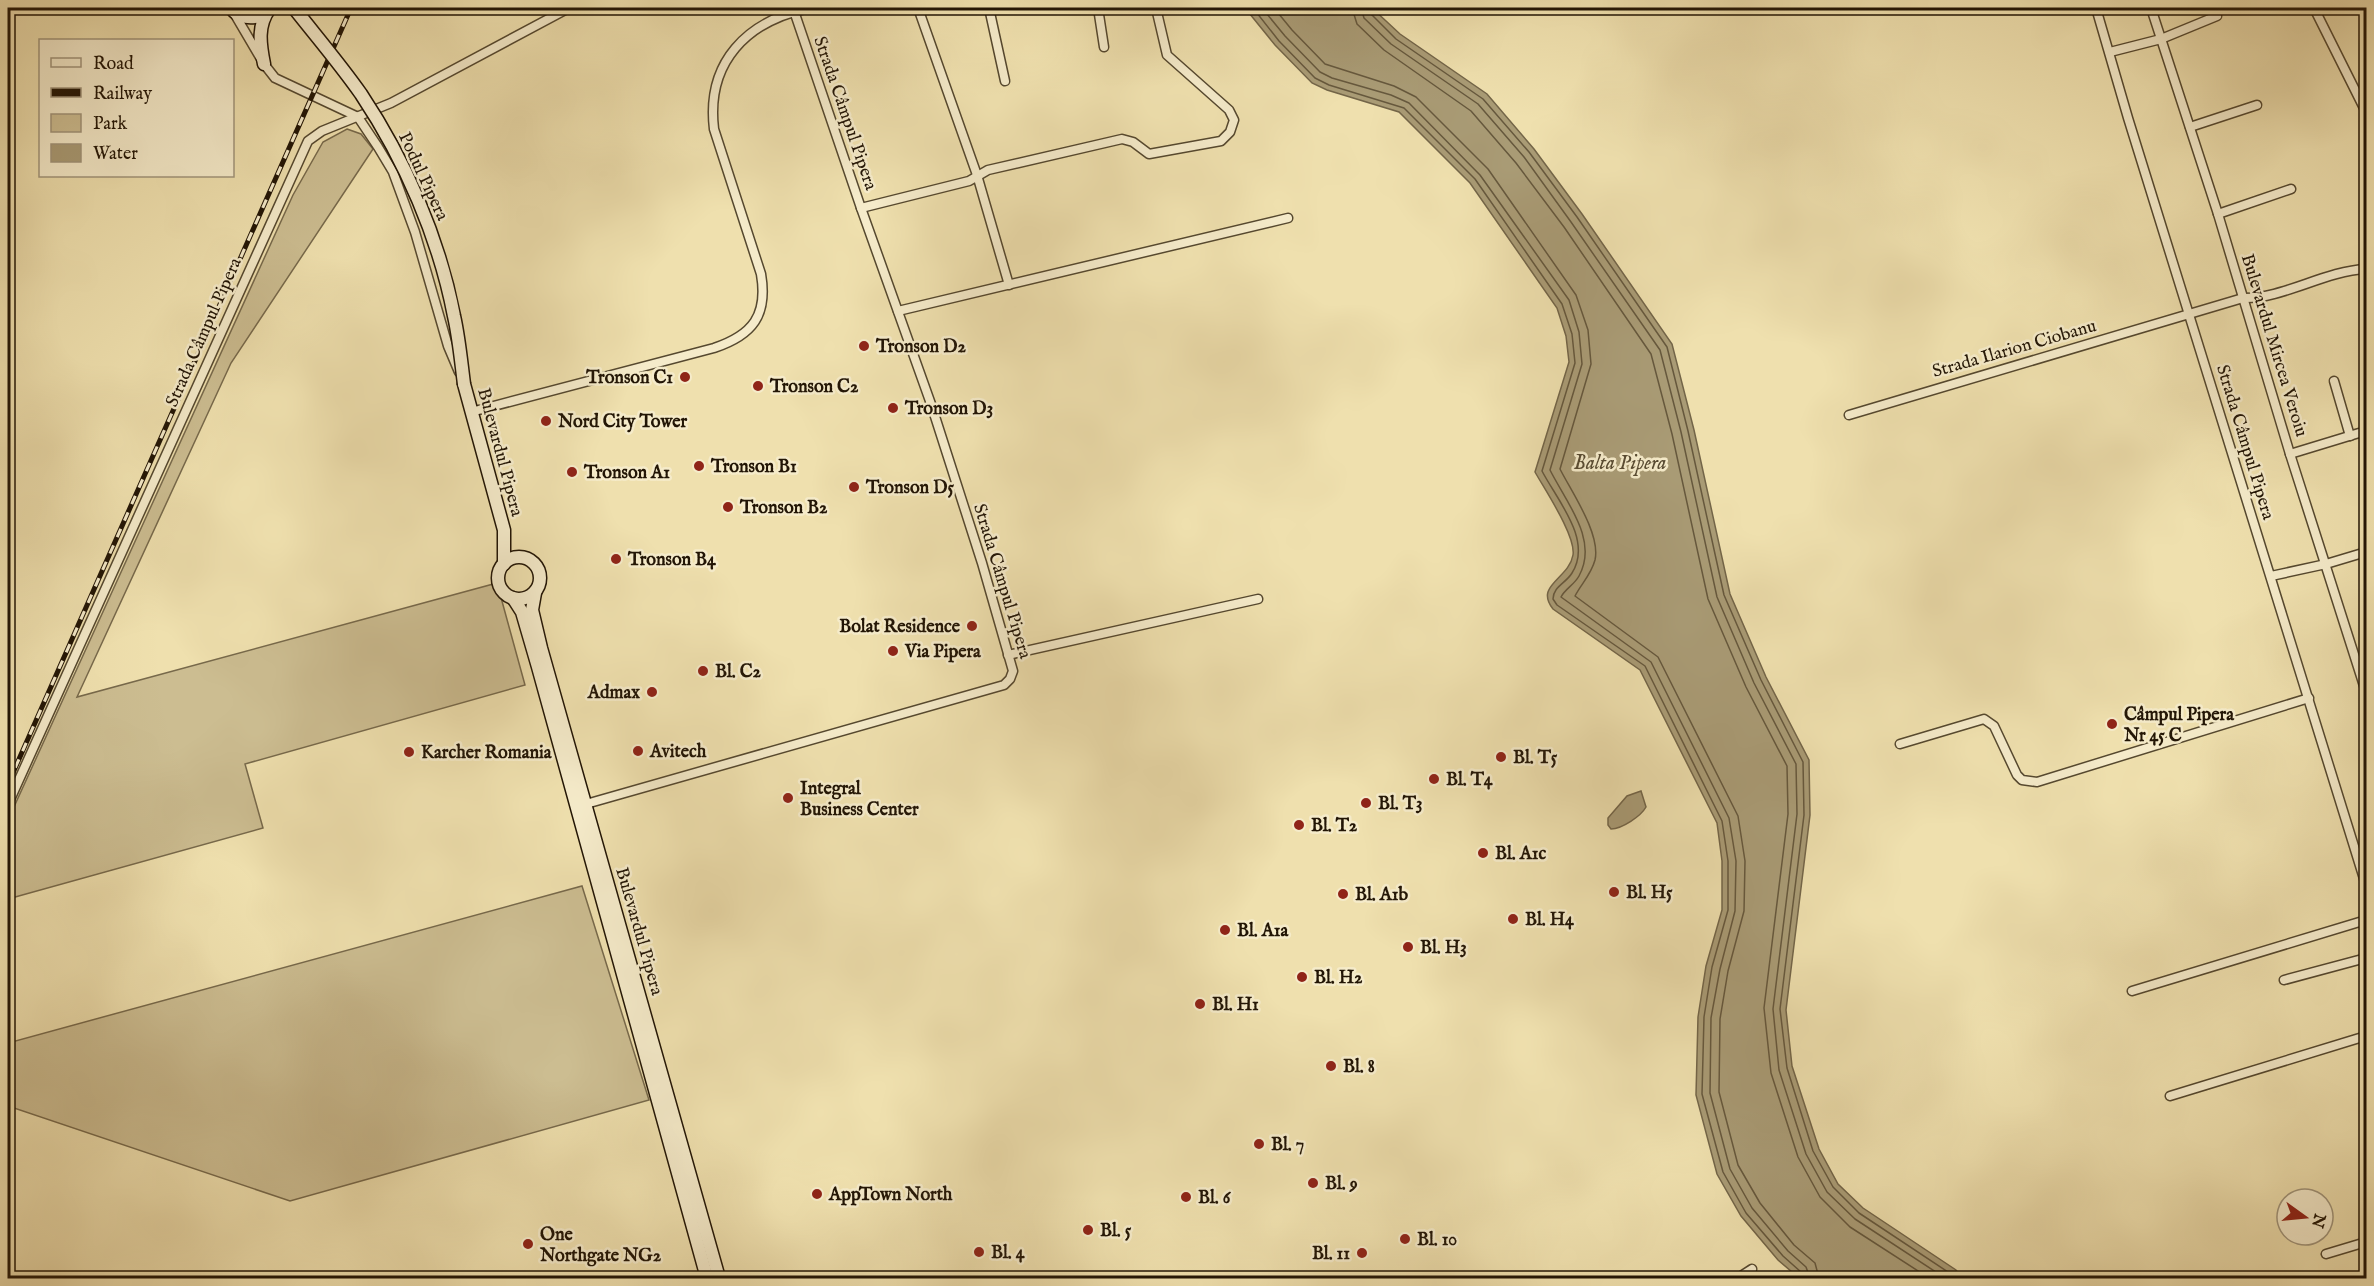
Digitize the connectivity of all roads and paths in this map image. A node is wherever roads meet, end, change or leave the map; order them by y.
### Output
1 (294, 8) edge
2 (569, 8) edge
3 (809, 8) edge
4 (918, 8) edge
5 (989, 8) edge
6 (1098, 8) edge
7 (1156, 8) edge
8 (2096, 8) edge
9 (2151, 8) edge
10 (2314, 8) edge
11 (231, 9) edge
12 (793, 9) edge
13 (267, 12) edge
14 (2217, 16) dead end
15 (2161, 39) junction
16 (1104, 47) dead end
17 (2110, 52) junction
18 (264, 64) junction
19 (1005, 81) dead end
20 (2258, 105) dead end
21 (2367, 112) edge
22 (358, 117) junction
23 (2190, 127) junction
24 (977, 175) junction
25 (2291, 189) dead end
26 (861, 208) junction
27 (2218, 214) junction
28 (1288, 218) dead end
29 (2367, 269) edge
30 (1009, 285) junction
31 (2243, 298) junction
32 (898, 311) junction
33 (2189, 315) junction
34 (2334, 381) dead end
35 (464, 384) junction
36 (471, 412) junction
37 (1849, 415) dead end
38 (2290, 454) junction
39 (504, 530) junction
40 (2367, 552) edge
41 (520, 558) junction
42 (504, 564) junction
43 (2326, 564) junction
44 (2271, 576) junction
45 (535, 593) junction
46 (513, 598) junction
47 (1258, 599) dead end
48 (1008, 655) junction
49 (2367, 692) edge
50 (2309, 698) junction
51 (1900, 744) dead end
52 (8, 804) edge
53 (585, 804) junction
54 (2367, 885) edge
55 (2367, 920) edge
56 (2367, 958) edge
57 (2284, 980) dead end
58 (2132, 992) dead end
59 (2367, 1036) edge
60 (2170, 1096) dead end
61 (2367, 1242) edge
62 (2326, 1254) dead end
63 (1752, 1269) dead end
64 (707, 1278) edge
65 (719, 1278) edge
66 (1738, 1278) edge

1 - 35 main road, Podul Pipera, bridge
2 - 22 street, Strada Câmpul Pipera
3 - 12 street
4 - 24 street
5 - 19 street
6 - 16 street
7 - 24 street, Strada Câmpul Pipera
8 - 17 street, Strada Câmpul Pipera
9 - 15 street, Bulevardul Mircea Veroiu
10 - 21 street
11 - 13 main road
11 - 18 street
12 - 26 street, Strada Câmpul Pipera
12 - 36 street
13 - 18 main road
14 - 15 street
15 - 17 street
15 - 23 street, Bulevardul Mircea Veroiu
17 - 33 street, Strada Câmpul Pipera
18 - 22 street
20 - 23 street
22 - 35 street
22 - 52 street, Strada Câmpul Pipera
23 - 27 street, Bulevardul Mircea Veroiu
24 - 26 street, Strada Câmpul Pipera
24 - 30 street
25 - 27 street
26 - 32 street, Strada Câmpul Pipera
27 - 31 street, Bulevardul Mircea Veroiu
28 - 30 street
29 - 31 street, Strada Ilarion Ciobanu
30 - 32 street
31 - 33 street, Strada Ilarion Ciobanu
31 - 38 street, Bulevardul Mircea Veroiu
32 - 48 street, Strada Câmpul Pipera
33 - 37 street, Strada Ilarion Ciobanu
33 - 44 street, Strada Câmpul Pipera
34 - 38 street
35 - 36 main road, Bulevardul Pipera
36 - 39 main road, Bulevardul Pipera
38 - 43 street, Bulevardul Mircea Veroiu
39 - 41 main road, Bulevardul Pipera
39 - 42 main road, Bulevardul Pipera
40 - 43 street
41 - 42 main road
41 - 45 main road
42 - 46 main road
43 - 44 street
43 - 49 street, Bulevardul Mircea Veroiu
44 - 50 street, Strada Câmpul Pipera
45 - 46 main road
45 - 53 main road, Bulevardul Pipera
46 - 64 main road, Bulevardul Pipera
47 - 48 street
48 - 53 street, Strada Câmpul Pipera
50 - 51 street
50 - 54 street, Strada Câmpul Pipera
53 - 65 main road, Bulevardul Pipera
55 - 58 street
56 - 57 street
59 - 60 street
61 - 62 street
63 - 66 street

